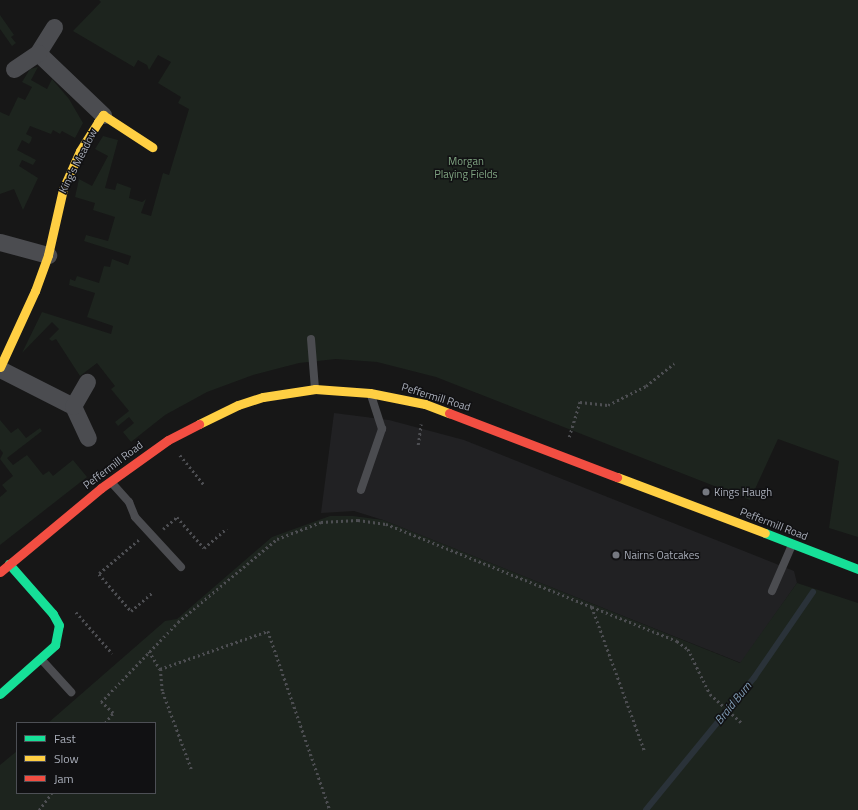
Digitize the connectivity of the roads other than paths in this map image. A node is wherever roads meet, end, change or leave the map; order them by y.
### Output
1 (54, 27) dead end
2 (38, 53) junction
3 (14, 69) dead end
4 (103, 115) junction
5 (152, 147) dead end
6 (0, 242) edge
7 (48, 255) junction
8 (311, 339) dead end
9 (0, 368) edge
10 (87, 382) dead end
11 (315, 389) junction
12 (370, 393) junction
13 (73, 406) junction
14 (88, 438) dead end
15 (110, 481) junction
16 (361, 490) dead end
17 (792, 544) junction
18 (9, 564) junction
19 (181, 568) dead end
20 (858, 569) edge
21 (0, 572) edge
22 (772, 591) dead end
23 (41, 658) junction
24 (71, 692) dead end
25 (0, 694) edge

1 - 2 street
2 - 3 street
2 - 4 street
4 - 5 main road
4 - 7 main road, King's Meadow
6 - 7 street
7 - 9 main road, King's Meadow
8 - 11 lane
9 - 13 street, King's Meadow
10 - 13 street
11 - 12 main road, Peffermill Road
11 - 15 main road, Peffermill Road
12 - 16 lane
12 - 17 main road, Peffermill Road
13 - 14 street
15 - 18 main road, Peffermill Road
15 - 19 lane
17 - 20 main road, Peffermill Road
17 - 22 lane
18 - 21 main road, Peffermill Road
18 - 23 main road
23 - 24 lane
23 - 25 main road

